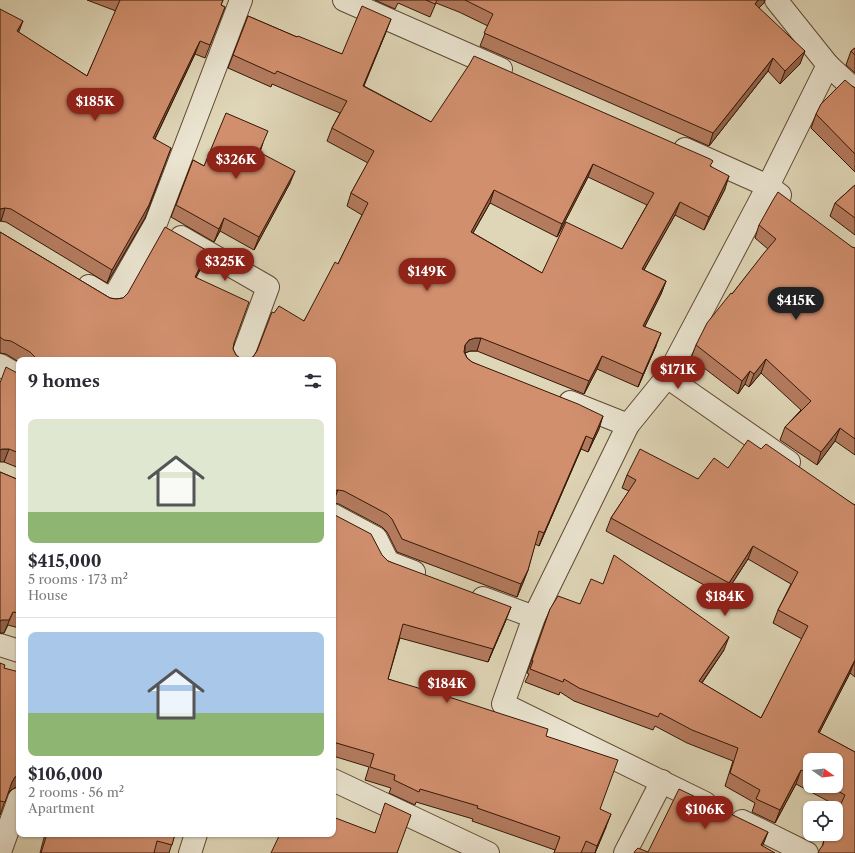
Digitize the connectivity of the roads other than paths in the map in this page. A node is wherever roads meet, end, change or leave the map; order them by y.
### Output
1 (242, 0) edge
2 (344, 0) edge
3 (776, 0) edge
4 (828, 65) junction
5 (520, 77) edge
6 (855, 90) edge
7 (666, 141) edge
8 (768, 186) junction
9 (793, 204) edge
10 (156, 223) junction
11 (72, 276) edge
12 (242, 357) edge
13 (0, 365) edge
14 (16, 374) edge
15 (667, 377) junction
16 (554, 396) edge
17 (628, 425) junction
18 (804, 473) edge
19 (336, 517) edge
20 (432, 578) edge
21 (461, 590) edge
22 (534, 617) junction
23 (0, 645) edge
24 (16, 651) edge
25 (336, 781) edge
26 (662, 781) junction
27 (16, 808) edge
28 (195, 837) edge
29 (0, 852) edge
30 (190, 853) edge
31 (488, 853) edge
32 (624, 853) edge
33 (807, 853) edge

1 - 10 street
2 - 5 street
3 - 4 street
4 - 6 street
4 - 8 street
7 - 8 street
8 - 9 street
8 - 15 street
10 - 11 street
10 - 12 street
13 - 14 street
15 - 17 street
15 - 18 street
16 - 17 street
17 - 22 street
19 - 20 street
21 - 22 street
22 - 26 street
23 - 24 street
25 - 31 street
26 - 32 street
26 - 33 street
27 - 29 street
28 - 30 street

